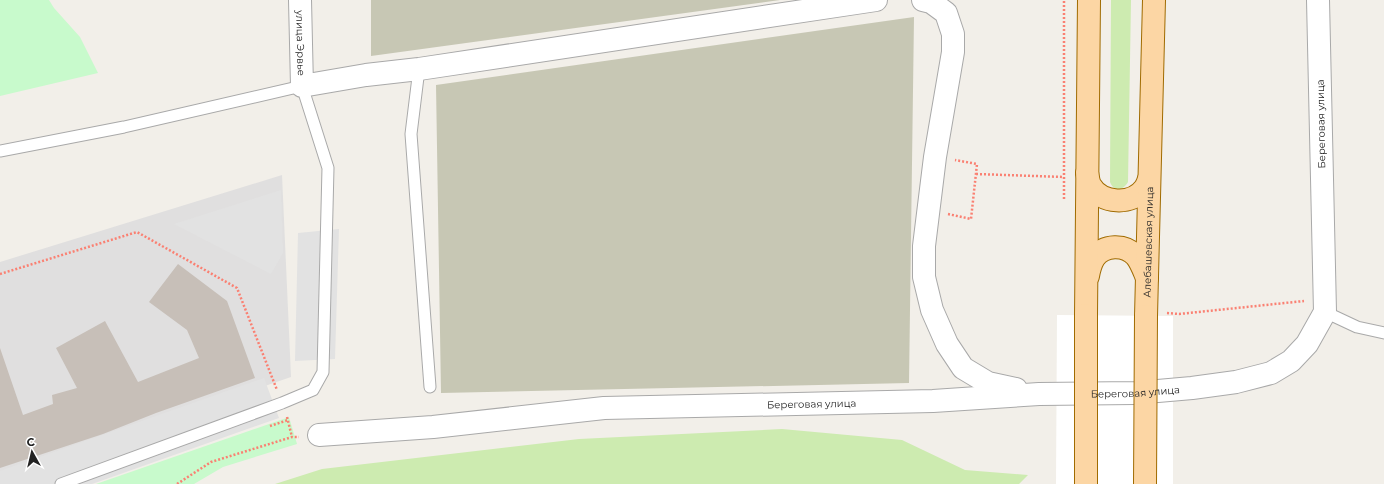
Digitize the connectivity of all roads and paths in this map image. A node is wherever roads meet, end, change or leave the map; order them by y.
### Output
1 (300, 0) edge
2 (876, 0) edge
3 (923, 0) edge
4 (1064, 0) edge
5 (1089, 0) edge
6 (1154, 0) edge
7 (1318, 0) edge
8 (419, 69) junction
9 (302, 86) junction
10 (0, 152) edge
11 (977, 164) dead end
12 (1087, 172) junction
13 (976, 174) junction
14 (1064, 177) junction
15 (1149, 179) junction
16 (1064, 200) dead end
17 (971, 219) dead end
18 (0, 274) edge
19 (1147, 280) junction
20 (1086, 284) junction
21 (1306, 301) dead end
22 (1325, 312) junction
23 (1157, 314) junction
24 (1384, 333) edge
25 (430, 387) dead end
26 (1039, 394) junction
27 (282, 403) junction
28 (318, 435) joint
29 (292, 437) junction
30 (61, 484) edge
31 (177, 484) edge
32 (1086, 484) edge
33 (1145, 484) edge

1 - 9 street, улица Эрвье
2 - 8 street
3 - 26 street
4 - 14 path
5 - 12 main road
6 - 15 main road, Алебашевская улица
7 - 22 street, Береговая улица
8 - 9 street
8 - 25 lane
9 - 10 lane
9 - 27 lane
11 - 13 path
12 - 15 main road
12 - 20 main road
13 - 14 path
13 - 17 path
14 - 16 path
15 - 19 main road, Алебашевская улица
18 - 27 path
19 - 20 main road
19 - 23 main road, Алебашевская улица
20 - 32 main road, bridge
21 - 23 path
22 - 24 lane
22 - 26 street, Береговая улица
23 - 33 main road, Алебашевская улица, bridge
26 - 28 street, Береговая улица
27 - 29 path
27 - 30 lane
28 - 29 path
29 - 31 path

